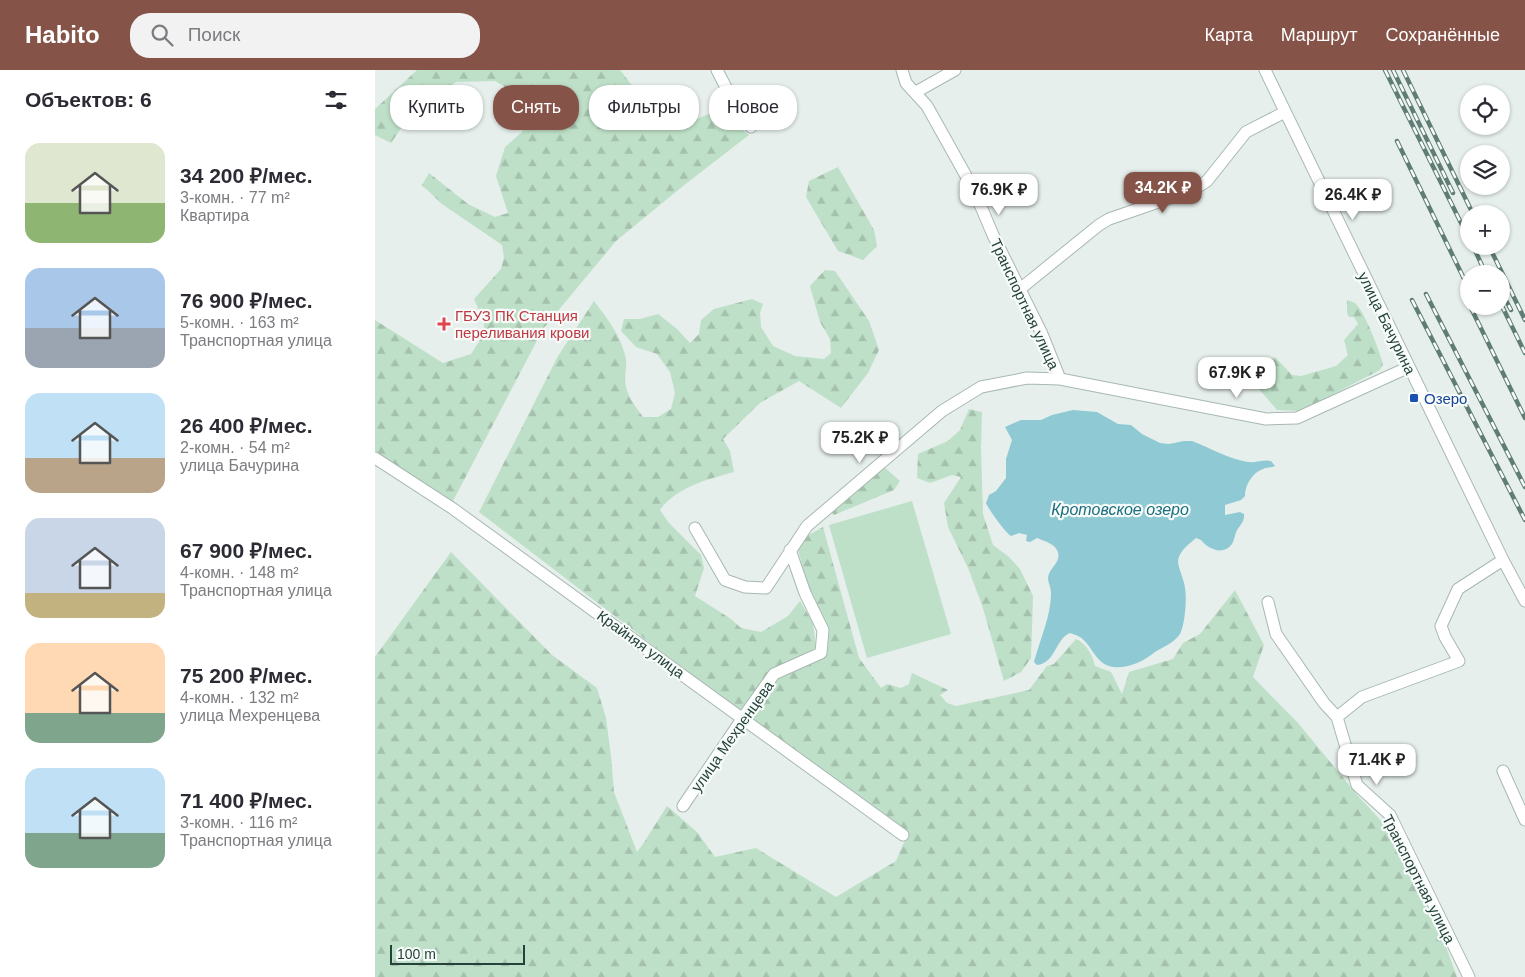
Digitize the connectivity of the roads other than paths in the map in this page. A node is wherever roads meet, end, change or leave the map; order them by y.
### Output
1 (717, 70) edge
2 (902, 70) edge
3 (955, 70) edge
4 (1265, 70) edge
5 (725, 85) edge
6 (916, 92) junction
7 (1285, 112) junction
8 (1020, 289) junction
9 (1409, 367) junction
10 (1060, 379) junction
11 (375, 458) edge
12 (695, 528) dead end
13 (790, 550) junction
14 (1503, 560) junction
15 (1525, 601) edge
16 (1268, 602) dead end
17 (1337, 717) junction
18 (742, 719) junction
19 (1503, 772) dead end
20 (683, 806) dead end
21 (1525, 820) edge
22 (903, 836) dead end
23 (1469, 977) edge

1 - 5 street
2 - 6 street, Транспортная улица
3 - 6 street
4 - 7 street, улица Бачурина
6 - 8 street, Транспортная улица
7 - 8 street
7 - 9 street, улица Бачурина
8 - 10 street, Транспортная улица
9 - 10 street, Транспортная улица
9 - 14 street, улица Бачурина
10 - 13 street
11 - 18 street, Крайняя улица
12 - 13 street
13 - 18 street, улица Мехренцева
14 - 15 street, улица Бачурина
14 - 17 street
16 - 17 street, Транспортная улица
17 - 23 street, Транспортная улица
18 - 20 street, улица Мехренцева
18 - 22 street, Крайняя улица
19 - 21 street

